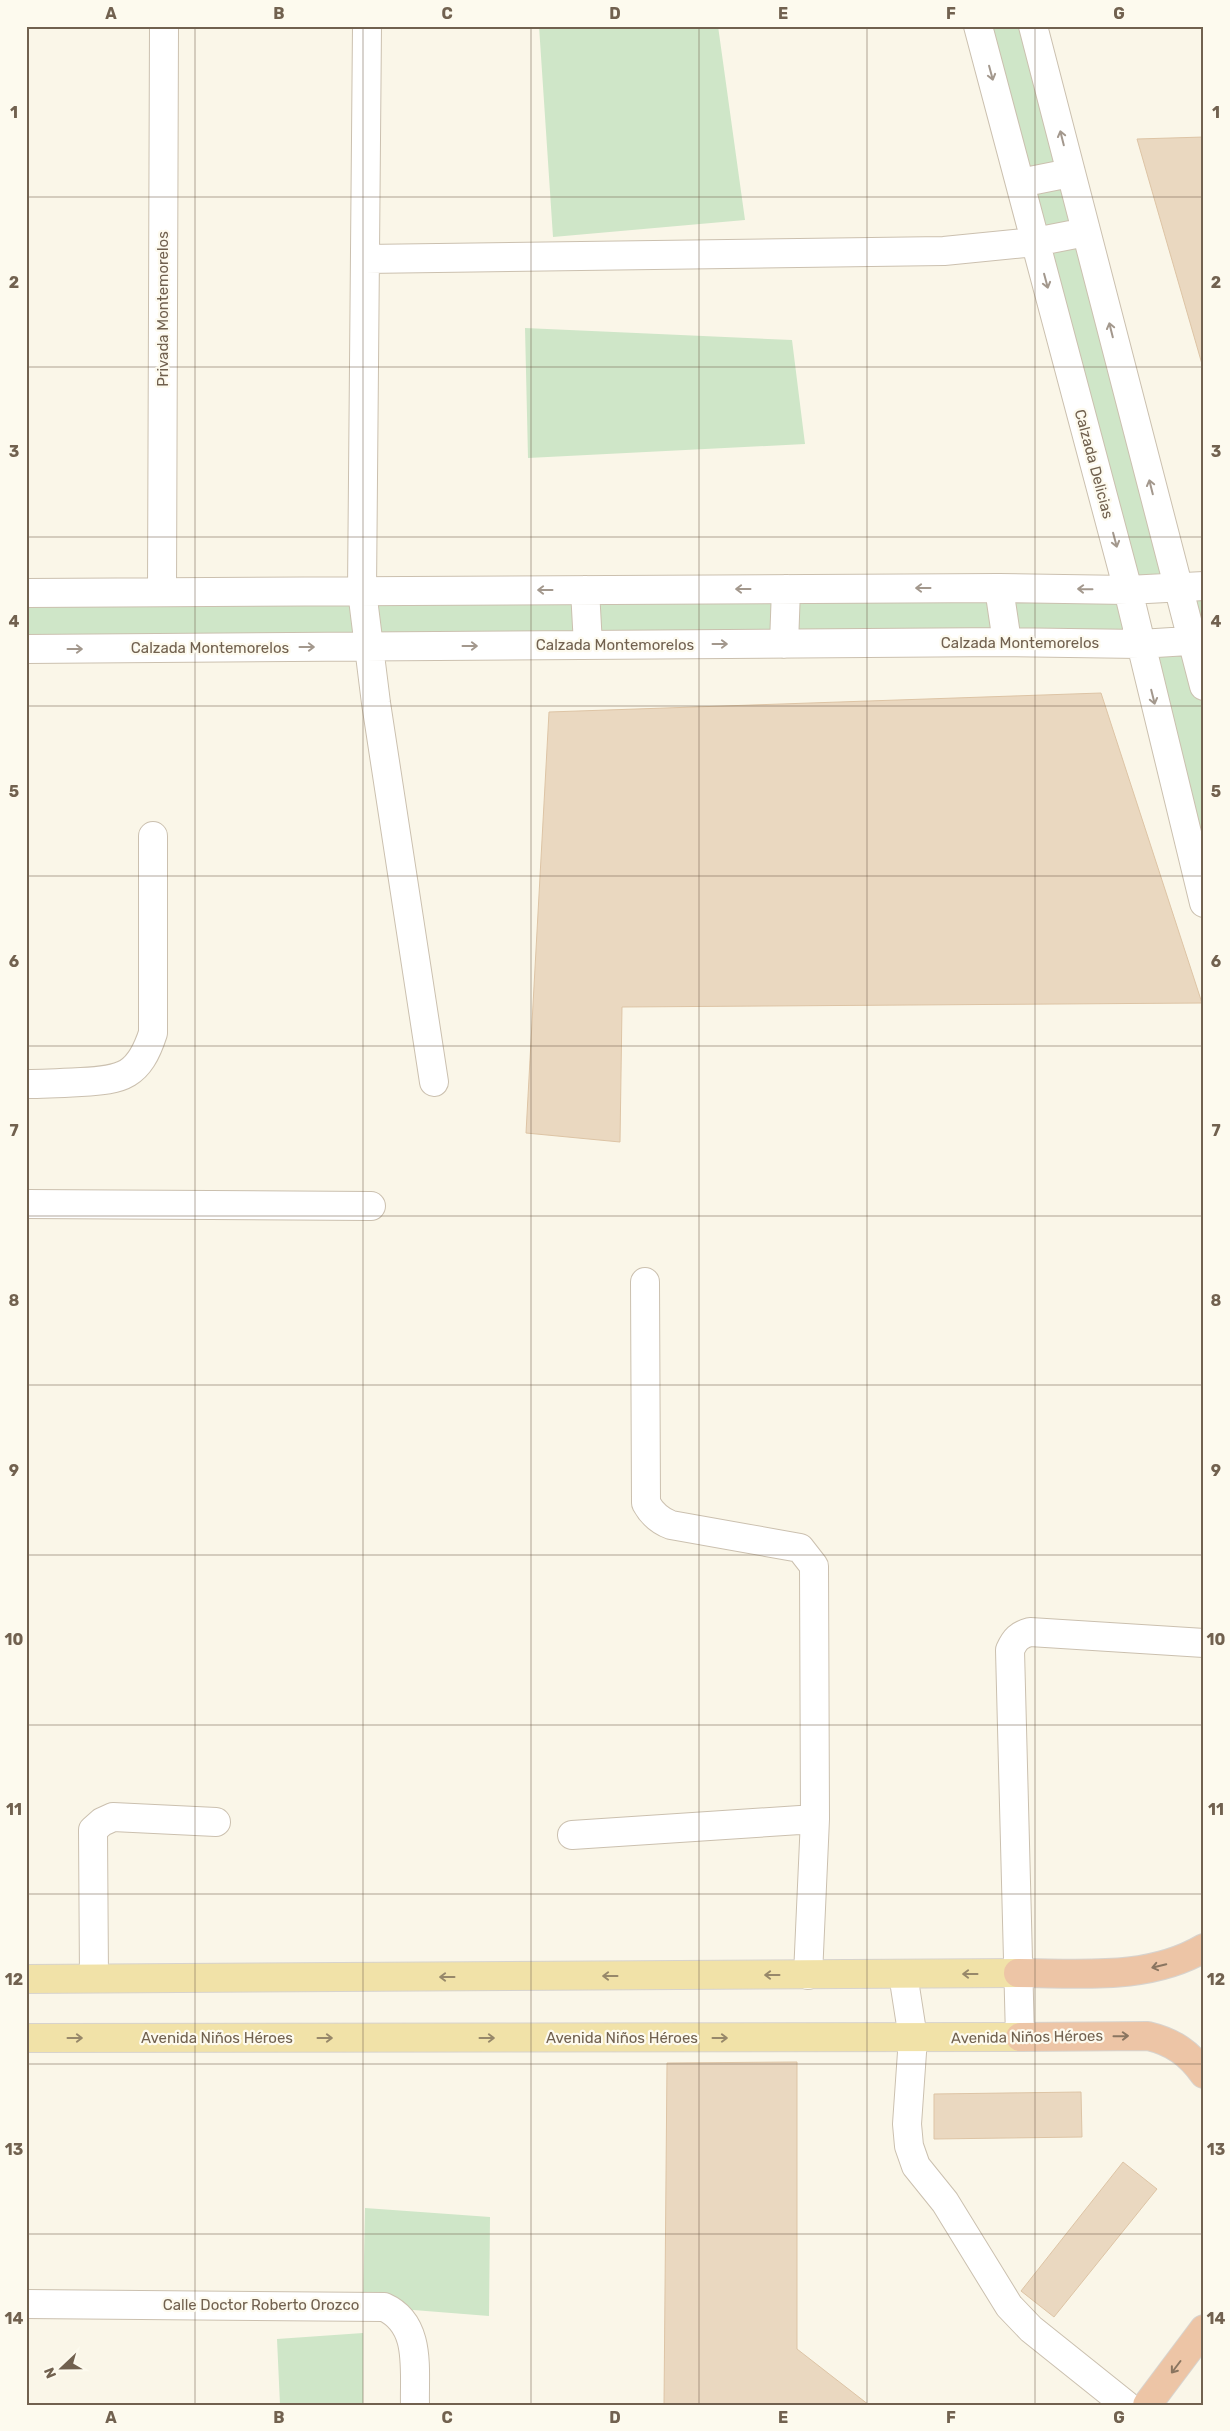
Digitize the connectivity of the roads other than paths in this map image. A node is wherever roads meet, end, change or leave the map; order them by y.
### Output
1 (164, 26) edge
2 (366, 26) edge
3 (978, 26) edge
4 (1033, 26) edge
5 (1070, 173) junction
6 (1020, 183) junction
7 (1086, 232) junction
8 (1035, 242) junction
9 (365, 259) junction
10 (1177, 586) junction
11 (1204, 586) edge
12 (1000, 588) junction
13 (786, 589) junction
14 (585, 590) junction
15 (1128, 590) junction
16 (362, 591) junction
17 (162, 592) junction
18 (26, 593) edge
19 (1198, 640) edge
20 (1007, 642) junction
21 (784, 644) junction
22 (1140, 644) junction
23 (588, 645) junction
24 (368, 647) junction
25 (26, 649) edge
26 (1204, 686) edge
27 (153, 836) dead end
28 (1204, 903) edge
29 (434, 1082) dead end
30 (26, 1084) edge
31 (26, 1204) edge
32 (371, 1206) dead end
33 (646, 1282) dead end
34 (1204, 1643) edge
35 (815, 1819) junction
36 (216, 1822) dead end
37 (572, 1835) dead end
38 (1204, 1948) edge
39 (1018, 1973) junction
40 (903, 1974) junction
41 (808, 1975) junction
42 (26, 1978) edge
43 (94, 1978) junction
44 (1020, 2037) junction
45 (26, 2038) edge
46 (913, 2038) junction
47 (1204, 2074) edge
48 (26, 2304) edge
49 (1204, 2329) edge
50 (415, 2405) edge
51 (1126, 2405) edge
52 (1147, 2405) edge

1 - 17 street, Privada Montemorelos
2 - 9 street
3 -> 6 street, Calzada Delicias
5 -> 4 street
5 - 6 street
5 - 7 street
6 - 8 street, Calzada Delicias
7 - 8 street
10 -> 7 street
8 - 9 street
8 -> 15 street, Calzada Delicias
9 - 16 street
10 - 11 street
10 - 15 street
10 - 19 street
12 -> 13 street
15 -> 12 street
12 - 20 street
13 -> 14 street
13 - 21 street
14 -> 16 street
14 - 23 street
15 - 22 street, Calzada Delicias
16 - 17 street
16 - 24 street
17 - 18 street
19 - 22 street, Calzada Montemorelos
19 - 26 street
20 - 21 street, Calzada Montemorelos
20 - 22 street, Calzada Montemorelos
23 -> 21 street, Calzada Montemorelos
22 -> 28 street, Calzada Delicias
24 -> 23 street, Calzada Montemorelos
25 -> 24 street, Calzada Montemorelos
24 - 29 street
27 - 30 street
31 - 32 street
33 - 35 street
34 - 39 street
35 - 37 street
35 - 41 street
36 - 43 street
38 -> 39 highway
39 -> 40 main road
39 - 44 street
40 - 41 main road
40 - 46 street
41 -> 43 main road
42 - 43 main road
44 - 46 main road, Avenida Niños Héroes
44 -> 47 highway, Avenida Niños Héroes
45 -> 46 main road, Avenida Niños Héroes
46 - 51 street
48 - 50 street, Calle Doctor Roberto Orozco
49 -> 52 highway

